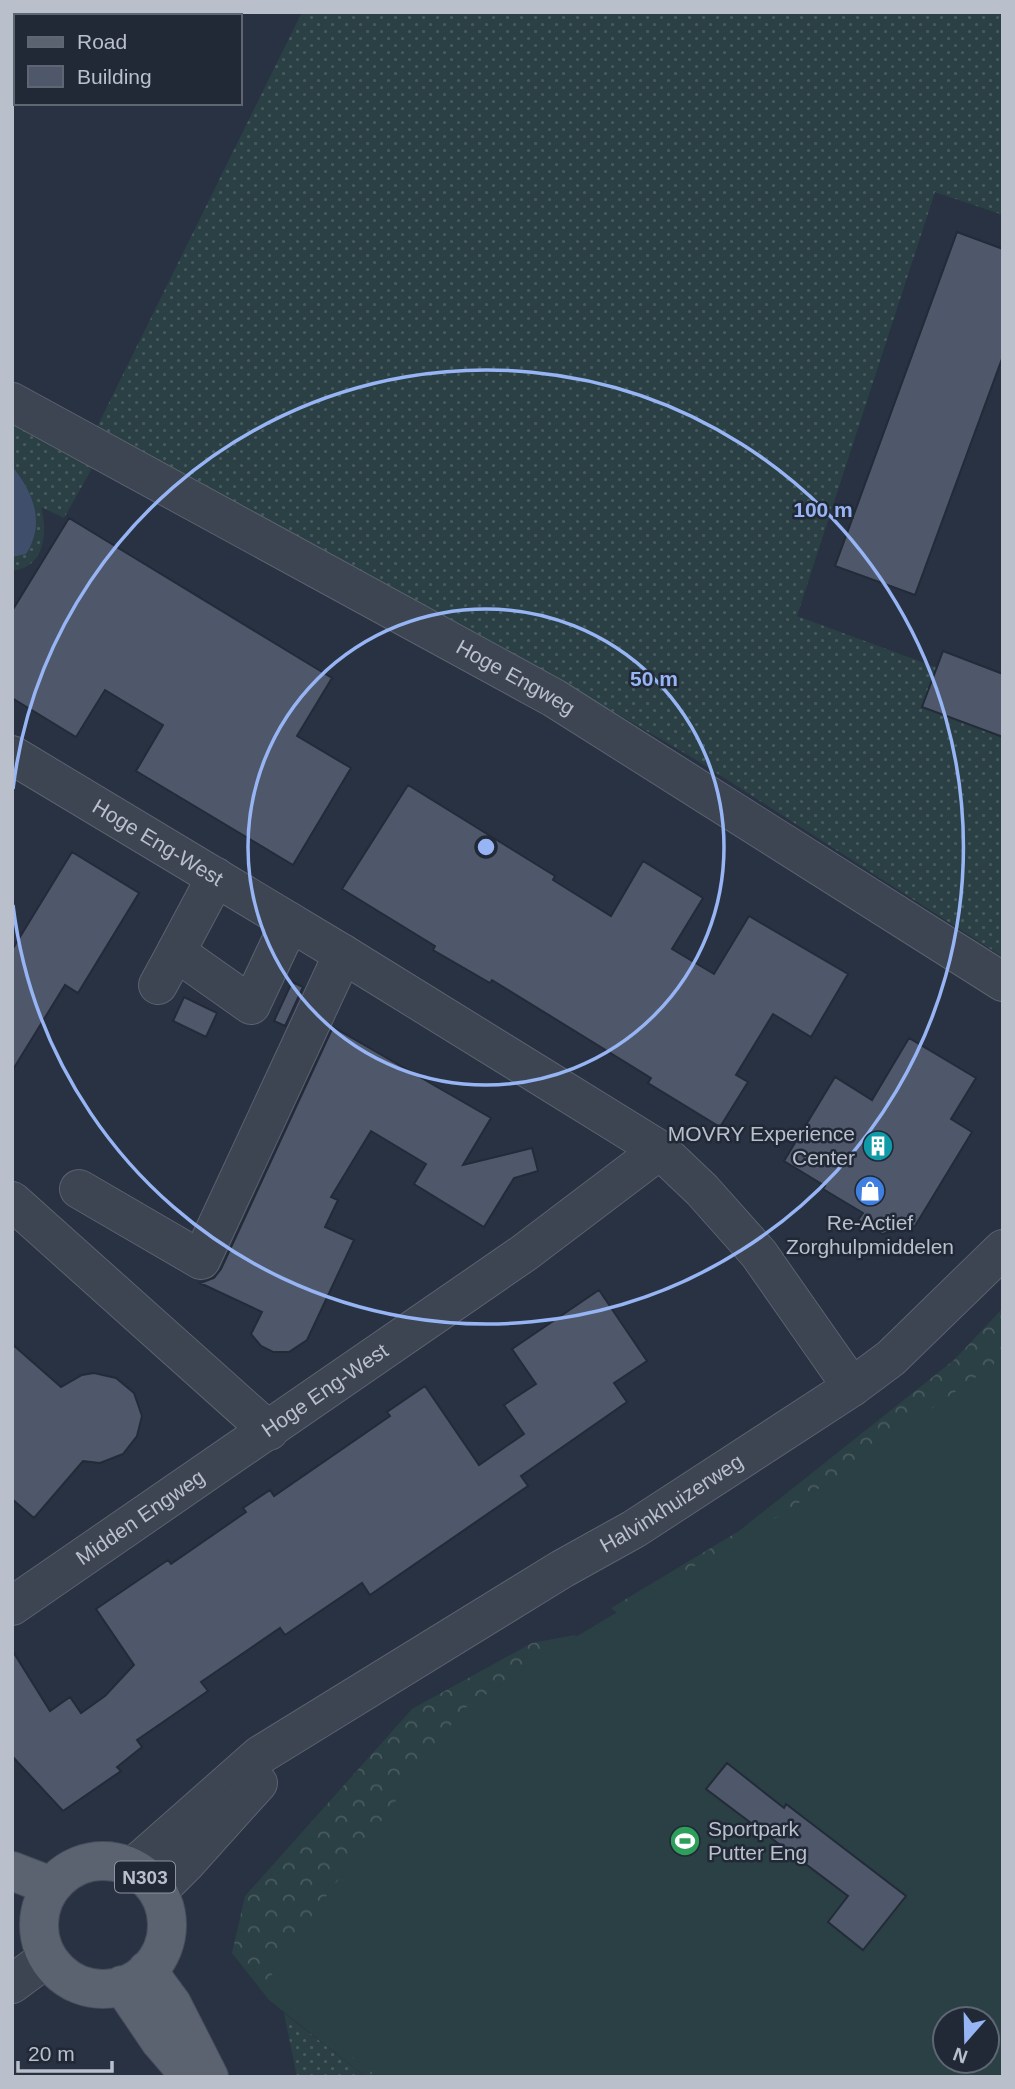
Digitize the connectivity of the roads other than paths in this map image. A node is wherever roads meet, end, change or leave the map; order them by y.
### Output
1 (12, 402) edge
2 (12, 755) edge
3 (216, 877) junction
4 (290, 922) junction
5 (176, 952) junction
6 (343, 954) junction
7 (1003, 982) edge
8 (158, 985) dead end
9 (660, 1150) junction
10 (79, 1189) dead end
11 (12, 1201) edge
12 (1003, 1249) edge
13 (852, 1387) junction
14 (269, 1431) junction
15 (17, 1594) edge
16 (12, 1871) edge
17 (145, 1880) junction
18 (51, 1886) junction
19 (25, 1916) edge
20 (47, 1958) junction
21 (134, 1977) junction
22 (12, 1984) edge
23 (191, 2077) edge
24 (209, 2077) edge

1 - 7 street, Hoge Engweg
2 - 3 street, Hoge Eng-West
3 - 4 street, Hoge Eng-West
3 - 5 street
4 - 5 street
4 - 6 street, Hoge Eng-West
5 - 8 street
6 - 9 street, Hoge Eng-West
6 - 10 street
9 - 13 street, Hoge Eng-West
9 - 14 street, Hoge Eng-West
11 - 14 street, Hoge Eng-West
12 - 13 street, Halvinkhuizerweg
13 - 17 street, Halvinkhuizerweg
14 - 15 street, Midden Engweg
16 - 18 main road
17 - 18 main road, N303
17 - 21 main road, N303
18 - 19 main road
19 - 20 main road
20 - 21 main road
20 - 22 street
21 - 23 main road
21 - 24 main road

